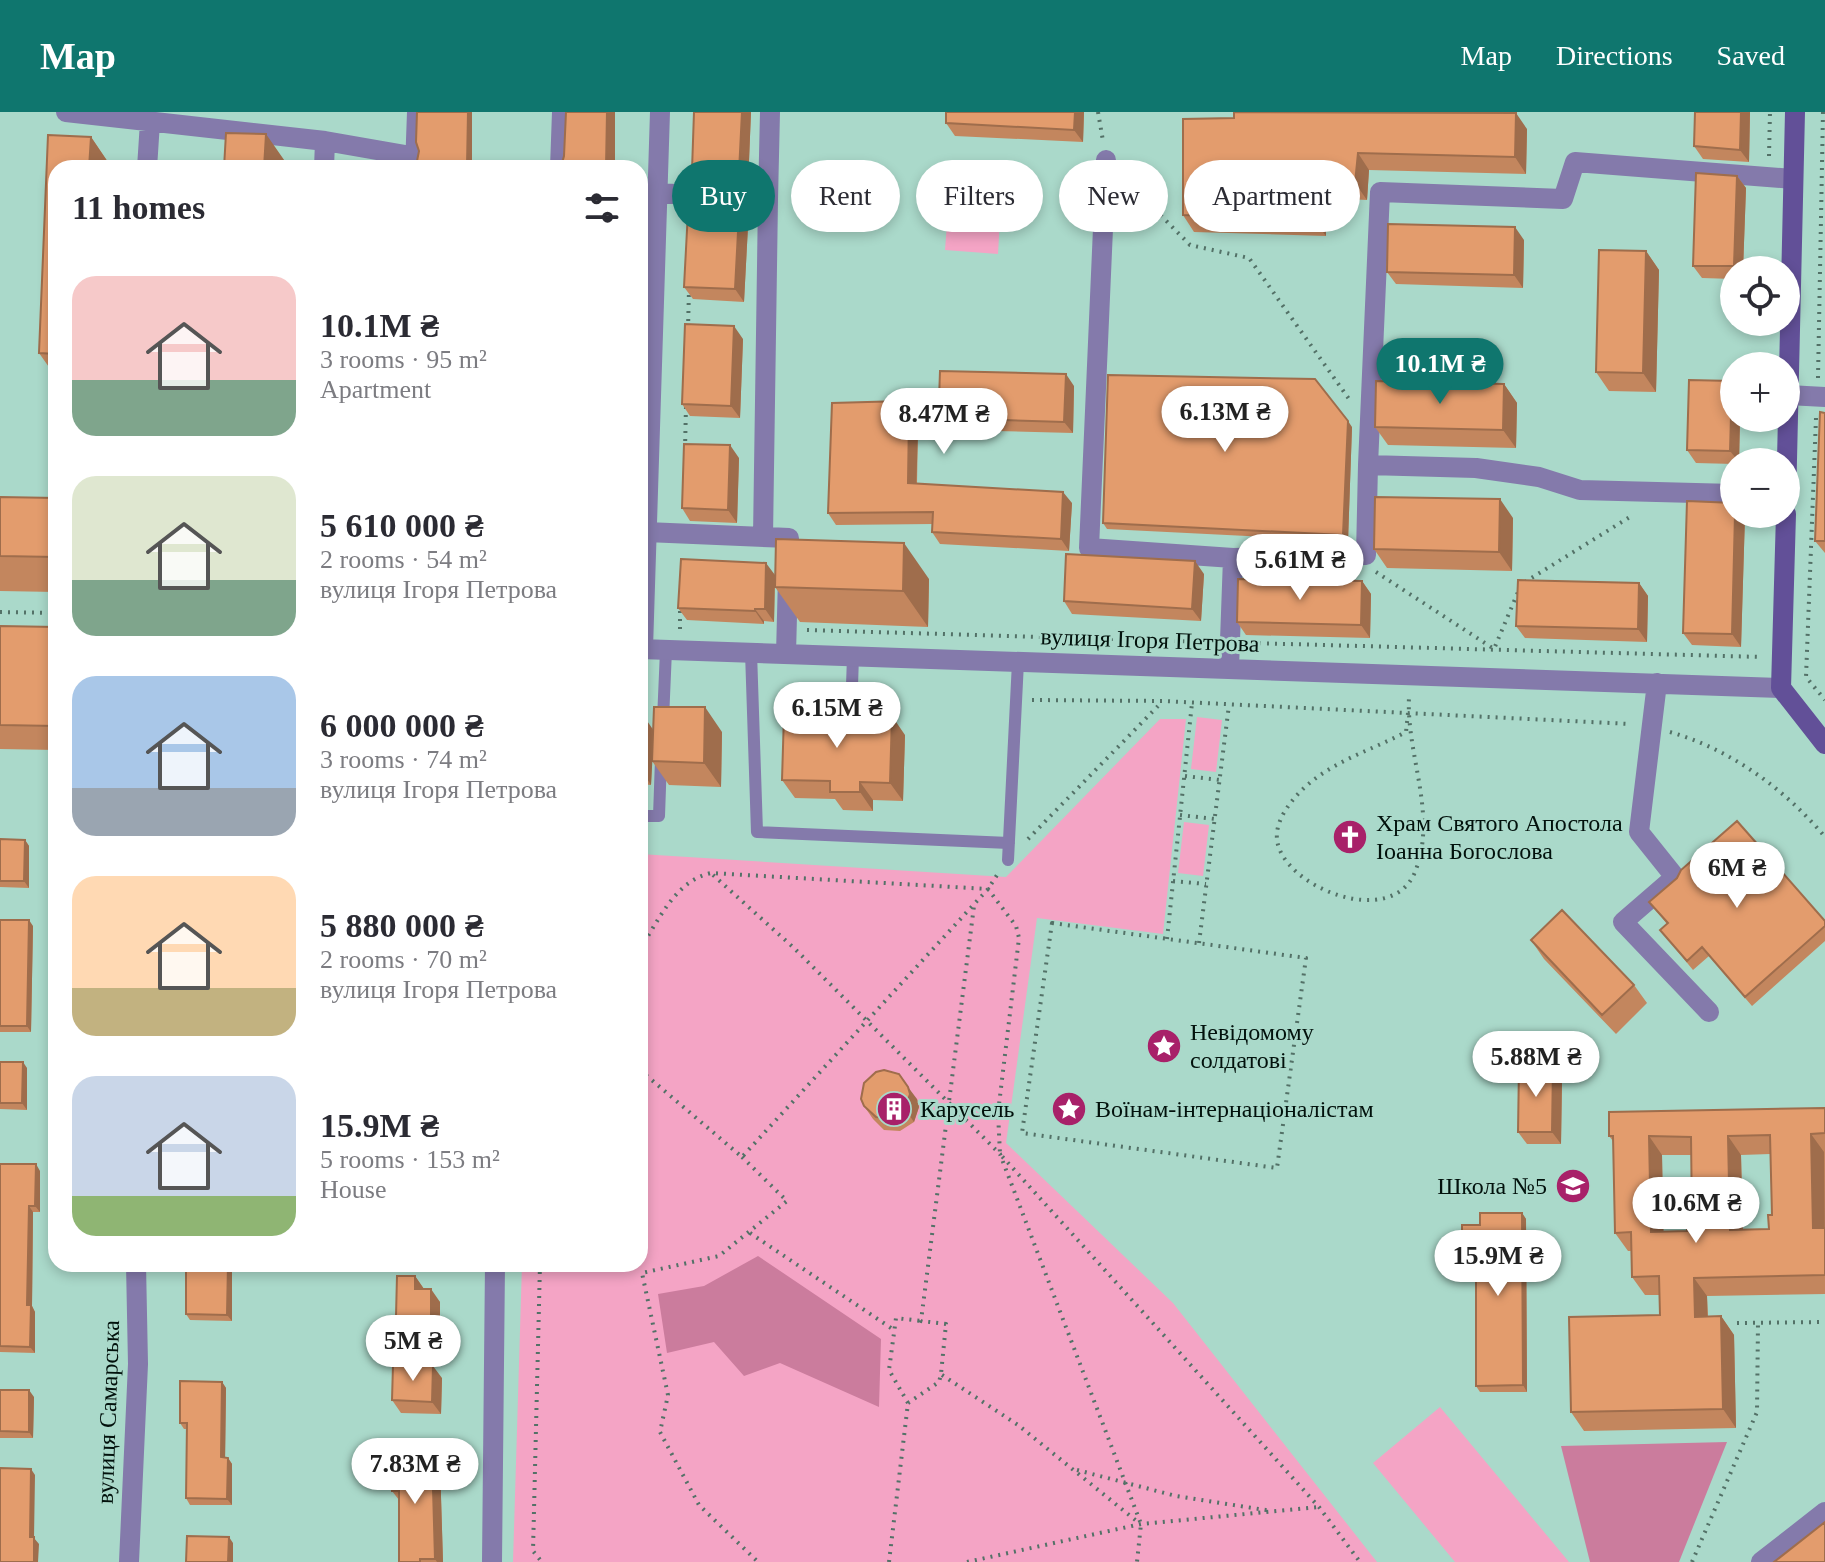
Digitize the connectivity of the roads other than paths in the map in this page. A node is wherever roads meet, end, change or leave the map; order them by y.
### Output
1 (66, 112) edge
2 (413, 112) edge
3 (562, 112) edge
4 (660, 112) edge
5 (770, 112) edge
6 (1795, 112) edge
7 (150, 122) junction
8 (325, 141) junction
9 (148, 160) edge
10 (324, 160) edge
11 (403, 160) edge
12 (411, 160) edge
13 (560, 160) edge
14 (769, 160) edge
15 (1793, 179) junction
16 (657, 193) junction
17 (672, 194) edge
18 (768, 232) edge
19 (1103, 232) edge
20 (648, 296) edge
21 (1789, 352) edge
22 (1800, 396) edge
23 (1825, 397) edge
24 (1368, 465) junction
25 (1720, 494) edge
26 (1786, 528) edge
27 (648, 532) edge
28 (763, 537) junction
29 (1233, 558) junction
30 (672, 644) junction
31 (648, 648) edge
32 (751, 652) junction
33 (786, 654) junction
34 (853, 656) junction
35 (1018, 662) junction
36 (1229, 668) junction
37 (1657, 683) junction
38 (1781, 688) junction
39 (851, 716) edge
40 (1825, 744) edge
41 (648, 816) edge
42 (1009, 843) junction
43 (1008, 860) road end
44 (1709, 1012) dead end
45 (136, 1272) edge
46 (495, 1272) edge
47 (1825, 1512) edge
48 (129, 1562) edge
49 (492, 1562) edge
50 (1761, 1562) edge

1 - 7 street
2 - 12 lane
3 - 13 street
4 - 16 street
5 - 14 street
6 - 15 street
7 - 8 street
7 - 9 street
8 - 10 street
8 - 11 street
15 - 21 street
15 - 24 street
16 - 17 street
16 - 20 street
18 - 28 street
19 - 29 street
22 - 23 street
24 - 25 street
24 - 29 street
26 - 38 street
27 - 28 street
28 - 33 street
29 - 36 street
30 - 31 street, вулиця Ігоря Петрова
30 - 32 street, вулиця Ігоря Петрова
30 - 41 lane
32 - 33 street, вулиця Ігоря Петрова
32 - 42 lane
33 - 34 street, вулиця Ігоря Петрова
34 - 35 street, вулиця Ігоря Петрова
34 - 39 lane
35 - 36 street, вулиця Ігоря Петрова
35 - 42 lane
36 - 37 street, вулиця Ігоря Петрова
37 - 38 street, вулиця Ігоря Петрова
37 - 44 street
38 - 40 street
42 - 43 lane
45 - 48 street, вулиця Самарська
46 - 49 street
47 - 50 street

